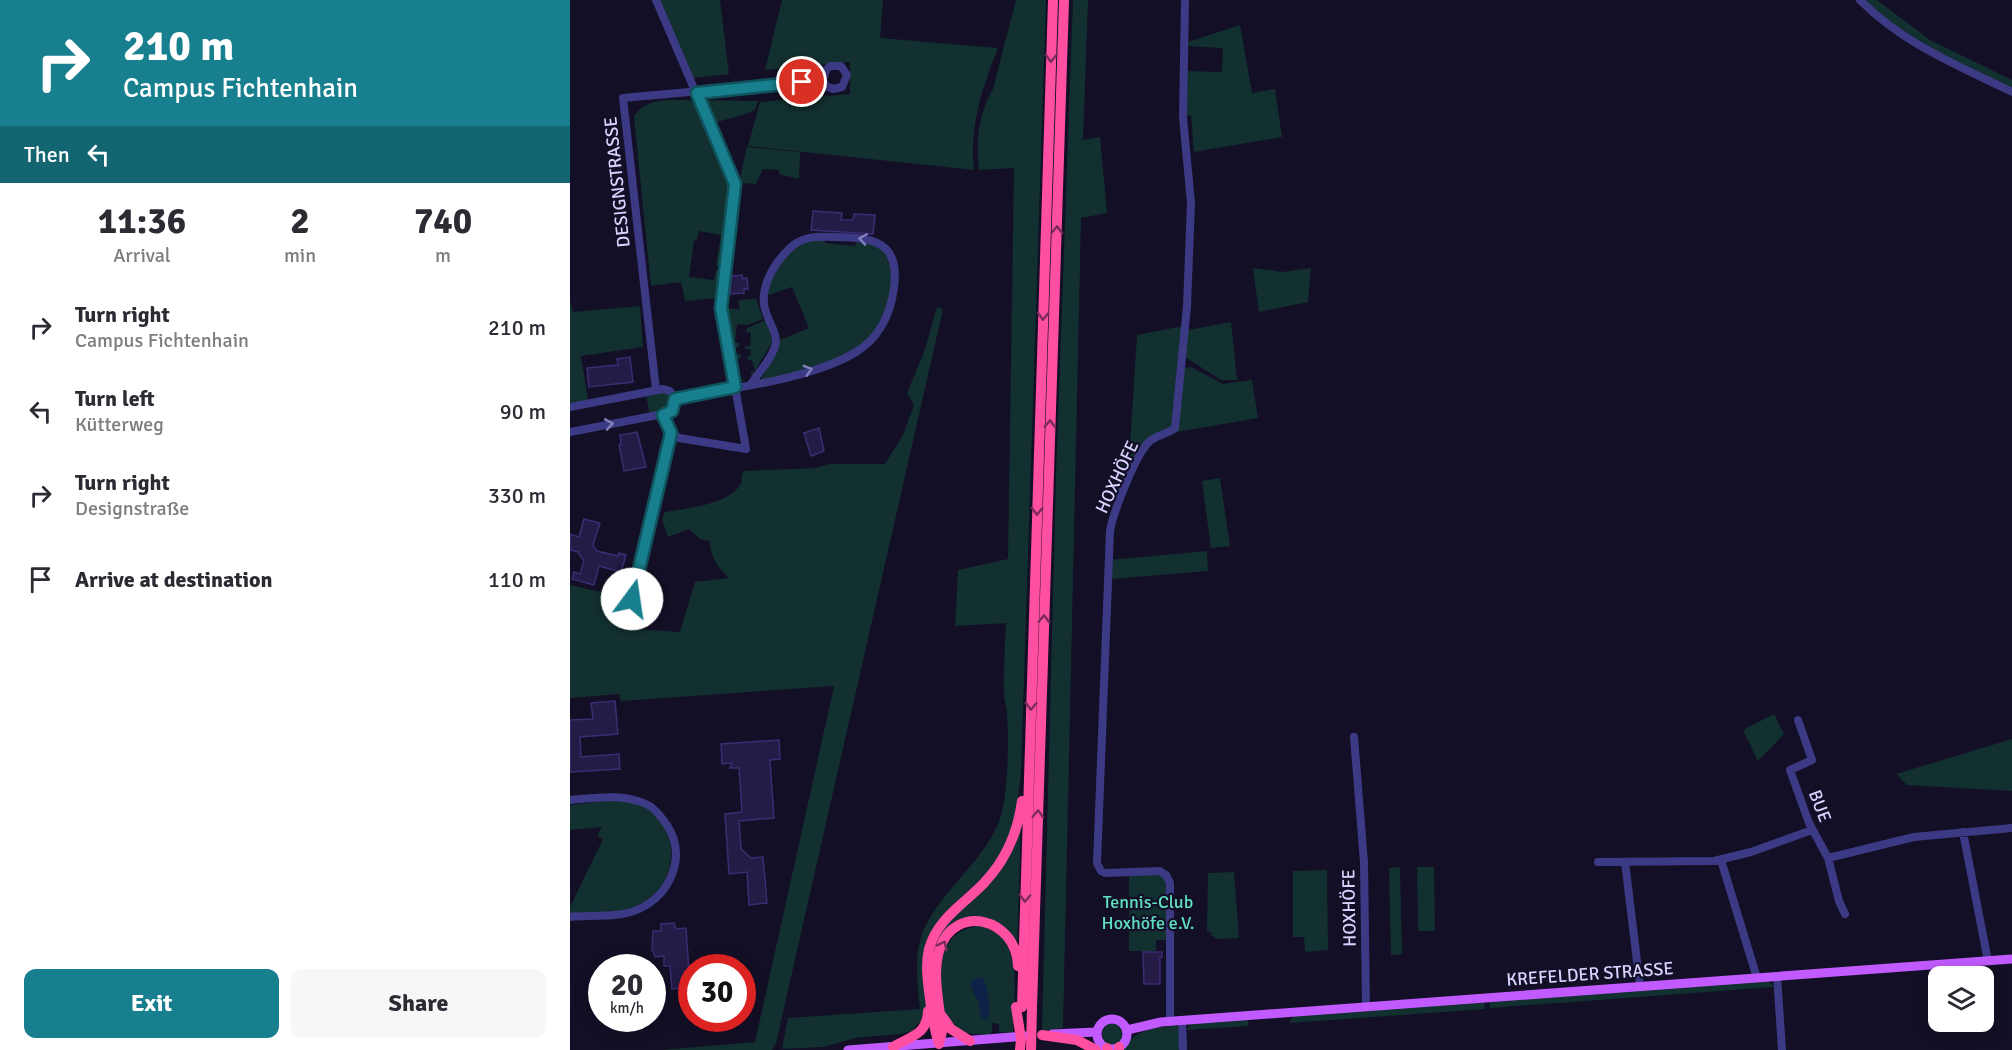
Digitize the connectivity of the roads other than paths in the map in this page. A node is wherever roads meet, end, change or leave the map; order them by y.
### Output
1 (656, 0) edge
2 (1053, 0) edge
3 (1064, 0) edge
4 (1185, 0) edge
5 (1860, 0) edge
6 (823, 80) dead end
7 (2012, 92) edge
8 (697, 93) junction
9 (752, 384) junction
10 (735, 387) junction
11 (656, 390) junction
12 (675, 399) junction
13 (570, 407) edge
14 (663, 415) junction
15 (570, 432) edge
16 (671, 433) junction
17 (632, 599) dead end
18 (1798, 720) dead end
19 (1354, 737) dead end
20 (1029, 756) junction
21 (570, 800) edge
22 (2012, 828) edge
23 (1812, 830) junction
24 (1963, 832) junction
25 (1828, 858) junction
26 (1721, 860) junction
27 (1598, 862) dead end
28 (1625, 862) junction
29 (1845, 914) dead end
30 (570, 917) edge
31 (2012, 959) edge
32 (1985, 961) junction
33 (1777, 976) junction
34 (1757, 978) junction
35 (1640, 986) junction
36 (929, 992) junction
37 (1365, 1007) junction
38 (1027, 1008) junction
39 (940, 1013) junction
40 (1182, 1020) junction
41 (1170, 1021) junction
42 (1127, 1030) junction
43 (1097, 1032) junction
44 (1041, 1035) junction
45 (970, 1041) junction
46 (1020, 1045) edge
47 (893, 1047) junction
48 (940, 1047) edge
49 (1110, 1049) edge
50 (848, 1050) edge
51 (1031, 1050) edge
52 (1036, 1050) edge
53 (1183, 1050) edge
54 (1782, 1050) edge

1 - 8 street
2 -> 20 highway
38 -> 3 highway
4 - 41 street, HOXHÖFE
5 - 7 street
6 - 8 street, DESIGNSTRASSE
8 - 10 street
8 - 11 street, DESIGNSTRASSE
9 -> 9 street
9 - 10 street
10 - 12 street
10 - 16 street
11 - 12 street
11 - 13 street
12 - 14 street
15 -> 14 street
14 - 16 street
16 - 17 street
18 - 23 street, BUE
19 - 37 street, HOXHÖFE
20 - 36 highway
20 -> 38 highway
21 - 30 street
22 - 24 street
23 - 25 street, BUE
23 - 26 street
24 - 25 street
24 - 32 street
25 - 29 street, BUE
26 - 28 street
26 - 34 street
27 - 28 street
28 - 35 street
31 - 32 main road, KREFELDER STRASSE
32 - 33 main road, KREFELDER STRASSE
33 - 34 main road, KREFELDER STRASSE
33 - 54 street
34 - 35 main road, KREFELDER STRASSE
35 - 37 main road, KREFELDER STRASSE
36 - 47 highway
36 - 48 highway
37 - 40 main road, KREFELDER STRASSE
39 -> 38 highway
38 - 46 highway, bridge
38 - 51 highway, bridge
38 - 52 highway
39 - 45 highway
39 - 48 highway
40 - 41 main road, KREFELDER STRASSE
40 - 53 street
41 - 42 main road, KREFELDER STRASSE
42 - 43 main road
42 - 49 main road
43 - 44 main road
43 - 49 main road
44 - 45 main road
44 - 49 highway
45 - 48 main road
47 - 48 main road
47 - 50 main road

